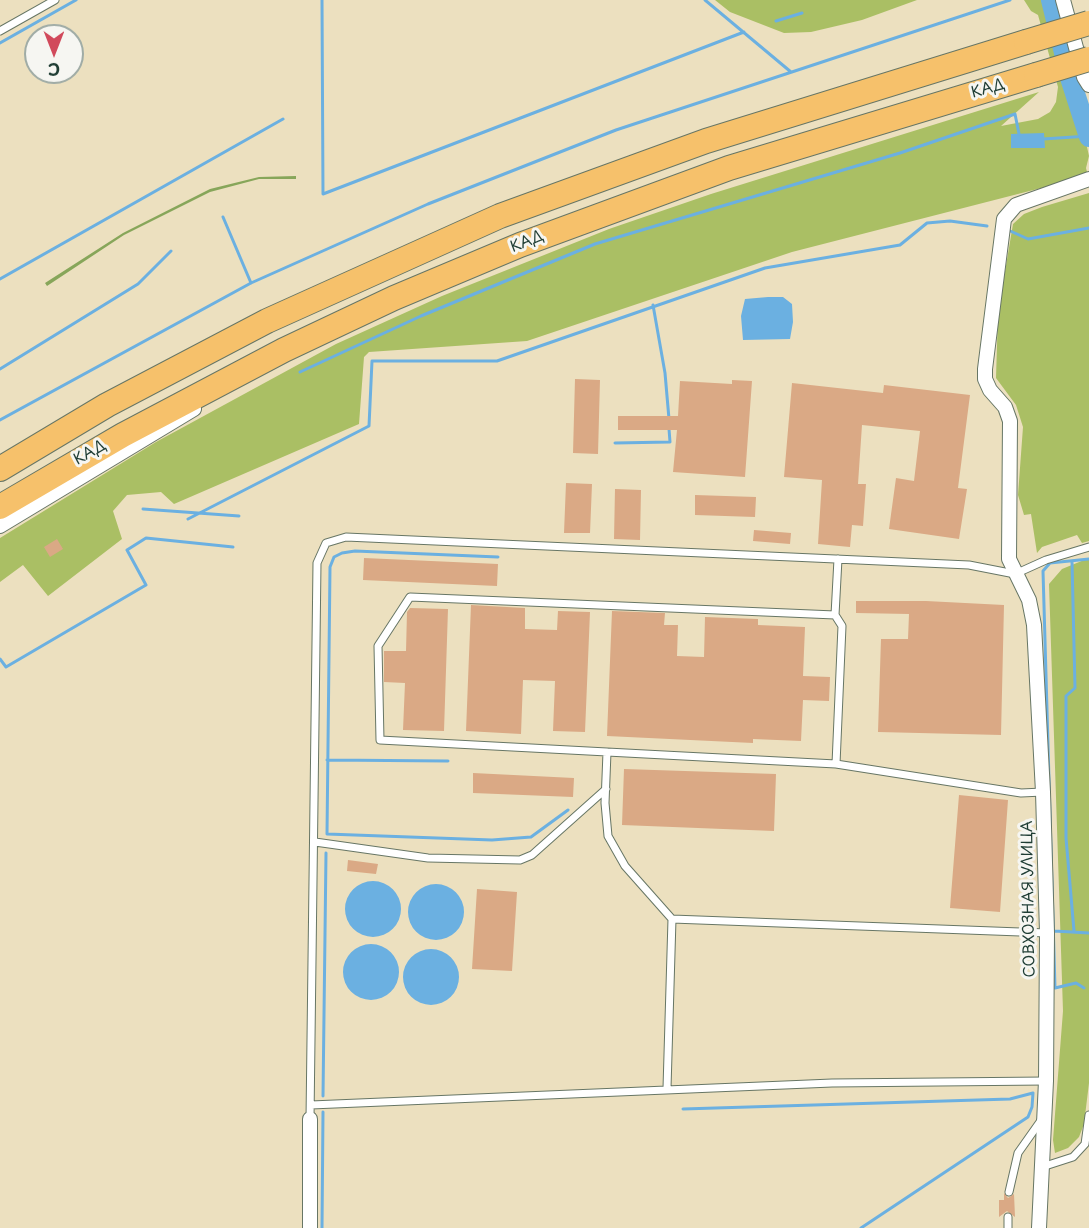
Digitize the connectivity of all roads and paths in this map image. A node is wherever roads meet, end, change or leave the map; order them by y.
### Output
1 (55, 0) edge
2 (1062, 0) edge
3 (1089, 23) edge
4 (0, 31) edge
5 (1089, 59) edge
6 (1089, 86) edge
7 (1089, 179) edge
8 (284, 350) junction
9 (0, 469) edge
10 (0, 507) edge
11 (0, 526) edge
12 (1089, 547) edge
13 (838, 559) junction
14 (1015, 574) junction
15 (835, 615) junction
16 (607, 752) junction
17 (836, 764) junction
18 (606, 789) junction
19 (1043, 792) junction
20 (315, 842) junction
21 (672, 919) junction
22 (1047, 933) junction
23 (1046, 1081) junction
24 (667, 1088) junction
25 (311, 1105) junction
26 (1089, 1115) edge
27 (1044, 1117) junction
28 (310, 1119) joint
29 (1042, 1167) junction
30 (1009, 1192) dead end
31 (1008, 1217) dead end
32 (310, 1228) edge
33 (1008, 1228) edge
34 (1040, 1228) edge

1 - 4 lane
2 - 6 street
3 - 9 highway, bridge
5 - 8 highway, КАД, bridge
7 - 14 street, СОВХОЗНАЯ УЛИЦА
8 - 10 highway, КАД
8 - 11 street
12 - 14 lane
13 - 14 lane
13 - 15 lane
13 - 20 lane
14 - 19 street, СОВХОЗНАЯ УЛИЦА
15 - 16 lane
15 - 17 lane
16 - 17 lane
16 - 18 lane
17 - 19 lane
18 - 20 lane
18 - 21 lane
19 - 22 street, СОВХОЗНАЯ УЛИЦА
20 - 25 lane
21 - 22 lane
21 - 24 lane
22 - 23 street, СОВХОЗНАЯ УЛИЦА
23 - 24 lane
23 - 27 street, СОВХОЗНАЯ УЛИЦА
24 - 25 lane
25 - 28 lane
26 - 29 lane
27 - 29 street, СОВХОЗНАЯ УЛИЦА
27 - 30 lane
28 - 32 street
29 - 34 street, СОВХОЗНАЯ УЛИЦА
31 - 33 lane

